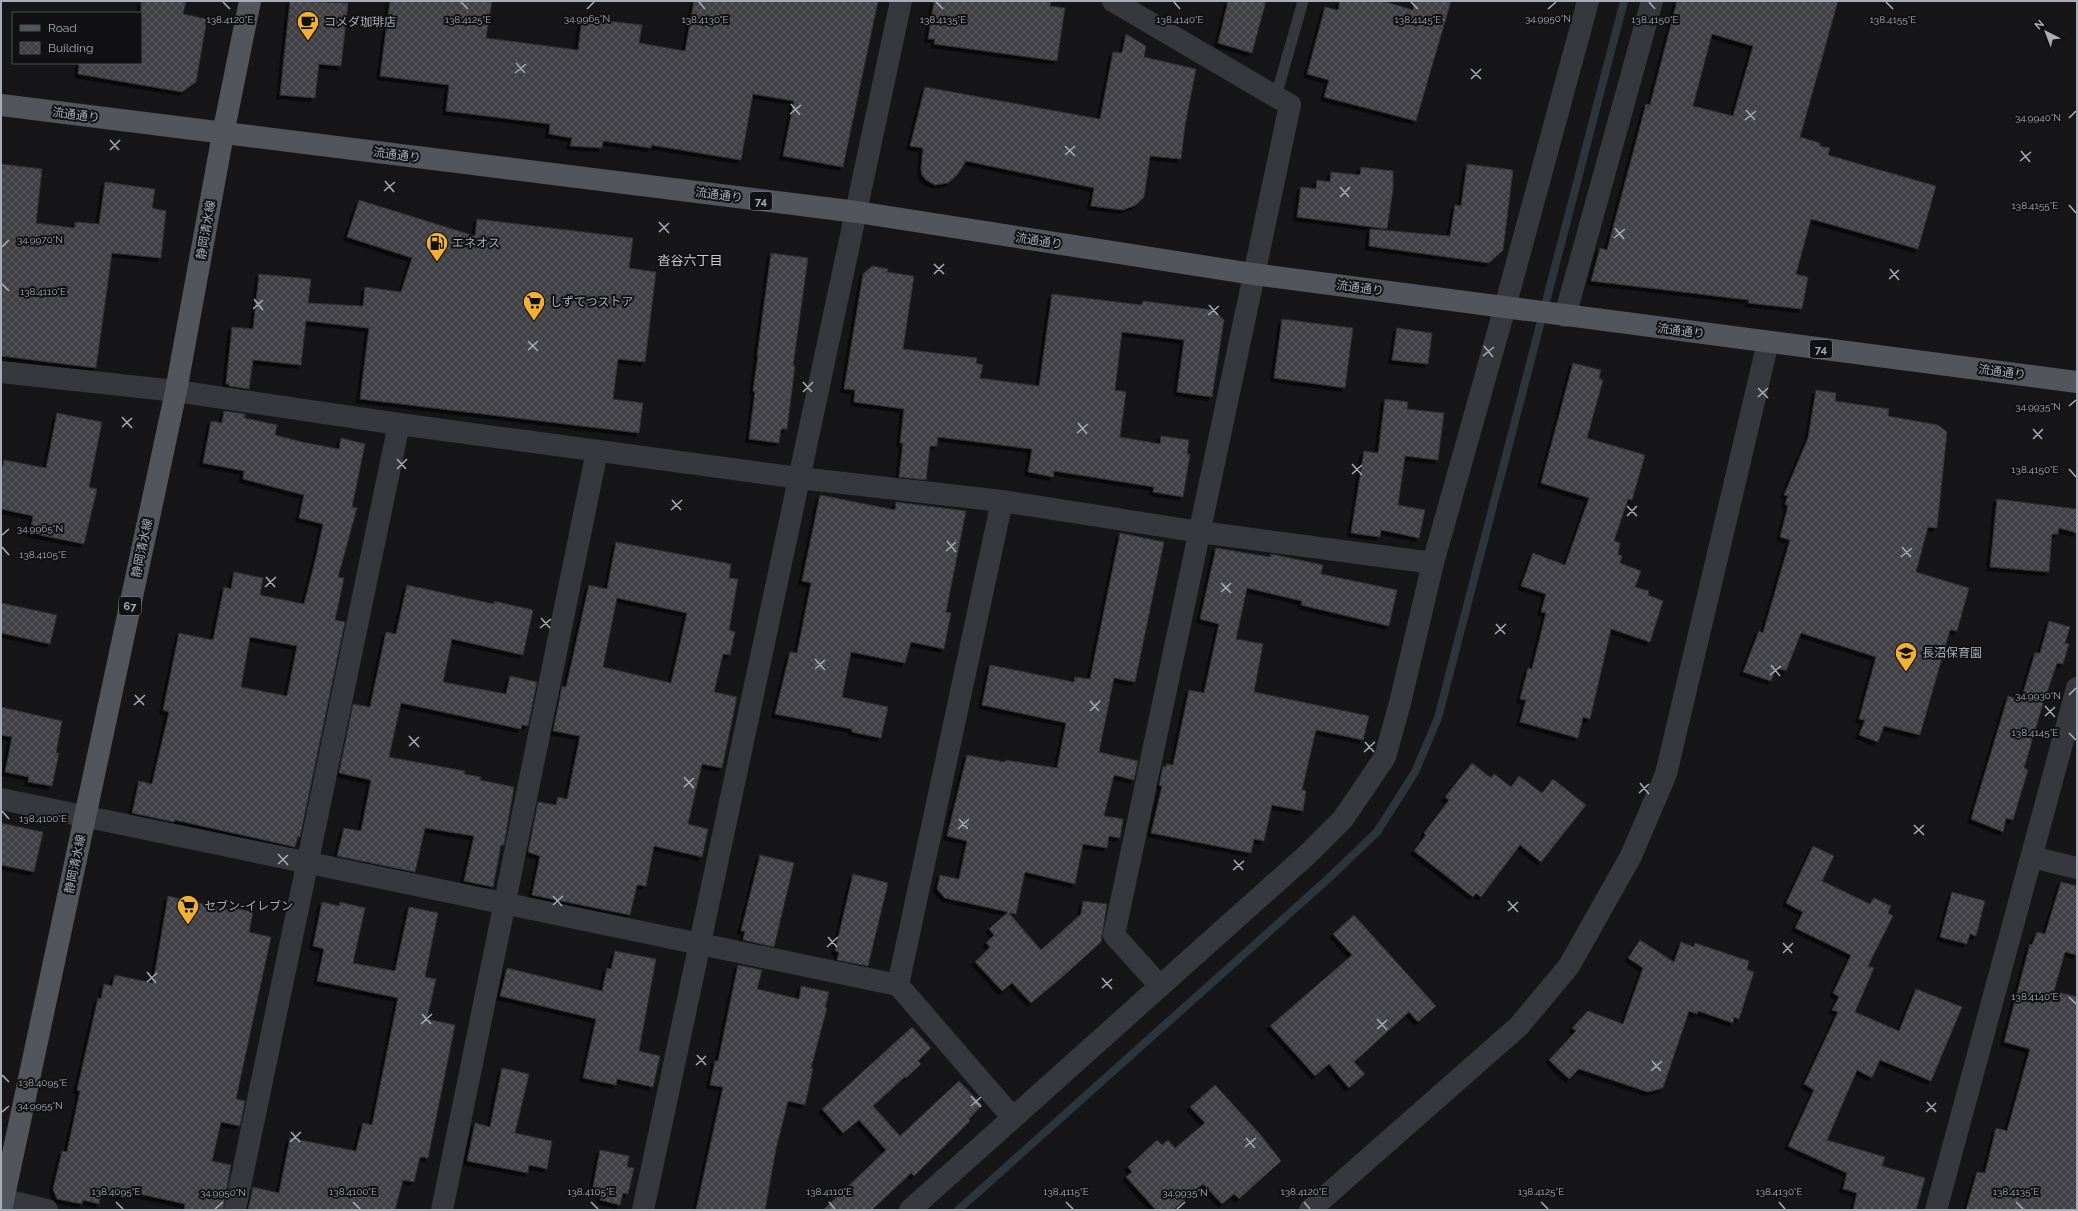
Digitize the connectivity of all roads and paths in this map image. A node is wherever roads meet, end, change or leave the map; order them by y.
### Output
1 (250, 1) edge
2 (901, 1) edge
3 (1113, 1) edge
4 (1303, 1) edge
5 (1588, 1) edge
6 (1652, 1) edge
7 (1276, 96) junction
8 (1, 105) edge
9 (223, 134) junction
10 (857, 212) junction
11 (1254, 274) junction
12 (1512, 308) junction
13 (1565, 316) junction
14 (1768, 342) junction
15 (1, 372) edge
16 (2077, 382) edge
17 (176, 391) junction
18 (399, 424) junction
19 (597, 450) junction
20 (799, 478) junction
21 (1002, 501) junction
22 (1200, 532) junction
23 (1433, 564) junction
24 (2077, 688) edge
25 (1, 799) edge
26 (85, 818) junction
27 (2032, 857) junction
28 (308, 863) junction
29 (2077, 868) edge
30 (505, 904) junction
31 (699, 944) junction
32 (898, 985) junction
33 (1160, 986) junction
34 (1013, 1118) junction
35 (2, 1203) edge
36 (48, 1210) edge
37 (235, 1210) edge
38 (442, 1210) edge
39 (643, 1210) edge
40 (910, 1210) edge
41 (1310, 1210) edge
42 (1936, 1210) edge

1 - 9 main road, 静岡清水線 / 67
2 - 10 street
3 - 7 street
4 - 7 lane
5 - 12 street
6 - 13 street
7 - 11 street
8 - 9 main road, 流通通り / 74
9 - 10 main road, 流通通り / 74
9 - 17 main road, 静岡清水線 / 67
10 - 11 main road, 流通通り / 74
10 - 20 street
11 - 12 main road, 流通通り / 74
11 - 22 street
12 - 13 main road, 流通通り / 74
12 - 23 street
13 - 14 main road, 流通通り / 74
14 - 16 main road, 流通通り / 74
14 - 41 street
15 - 17 street
17 - 18 street
17 - 26 main road, 静岡清水線 / 67
18 - 19 street
18 - 28 street
19 - 20 street
19 - 30 street
20 - 21 street
20 - 31 street
21 - 22 street
21 - 32 street
22 - 23 street
22 - 33 street
23 - 33 street
24 - 27 street
25 - 26 street
26 - 28 street
26 - 35 main road, 静岡清水線 / 67
27 - 29 street
27 - 42 street
28 - 30 street
28 - 37 street
30 - 31 street
30 - 38 street
31 - 32 street
31 - 39 street
32 - 34 street
33 - 34 street
34 - 40 street
35 - 36 street

